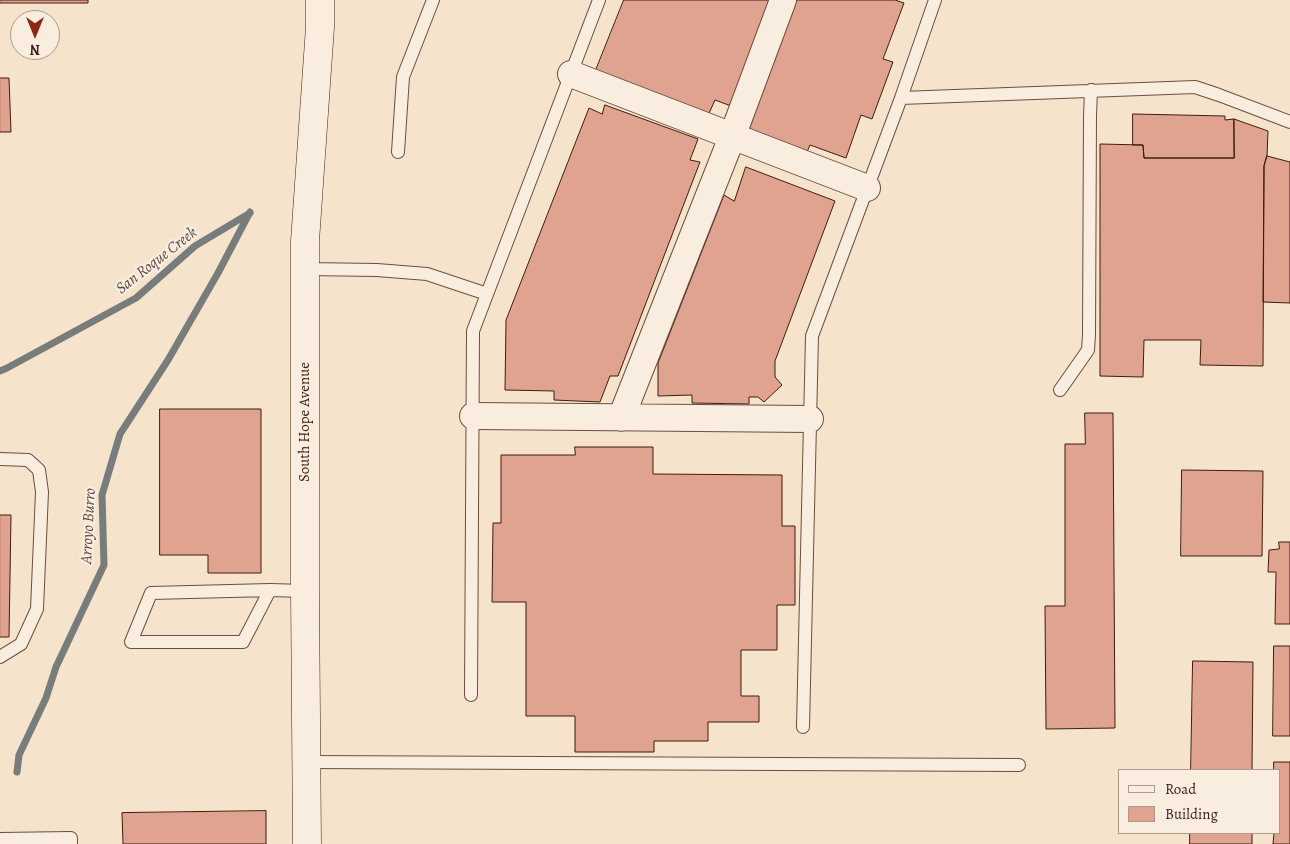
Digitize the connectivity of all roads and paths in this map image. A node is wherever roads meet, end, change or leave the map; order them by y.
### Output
1 (320, 0) edge
2 (433, 0) edge
3 (599, 0) edge
4 (783, 0) edge
5 (934, 0) edge
6 (571, 74) junction
7 (1091, 90) junction
8 (901, 98) junction
9 (1290, 122) edge
10 (732, 136) junction
11 (398, 152) dead end
12 (867, 188) junction
13 (304, 269) junction
14 (487, 294) junction
15 (1060, 390) dead end
16 (473, 416) junction
17 (622, 418) junction
18 (810, 419) junction
19 (0, 459) edge
20 (270, 590) junction
21 (305, 591) junction
22 (0, 657) edge
23 (471, 694) dead end
24 (802, 727) dead end
25 (306, 762) junction
26 (1019, 765) dead end
27 (0, 839) edge
28 (71, 844) edge
29 (307, 844) edge

1 - 13 main road, South Hope Avenue
2 - 11 lane
3 - 6 lane
4 - 10 street
5 - 8 lane
6 - 10 street
6 - 14 lane
7 - 8 lane
7 - 9 lane
7 - 15 lane
8 - 12 lane
10 - 12 street
10 - 17 street
12 - 18 lane
13 - 14 lane
13 - 21 main road, South Hope Avenue
14 - 16 lane
16 - 17 street
16 - 23 lane
17 - 18 street
18 - 24 lane
19 - 22 lane
20 - 20 lane
20 - 21 lane
21 - 25 main road, South Hope Avenue
25 - 26 lane
25 - 29 main road, South Hope Avenue
27 - 28 lane

